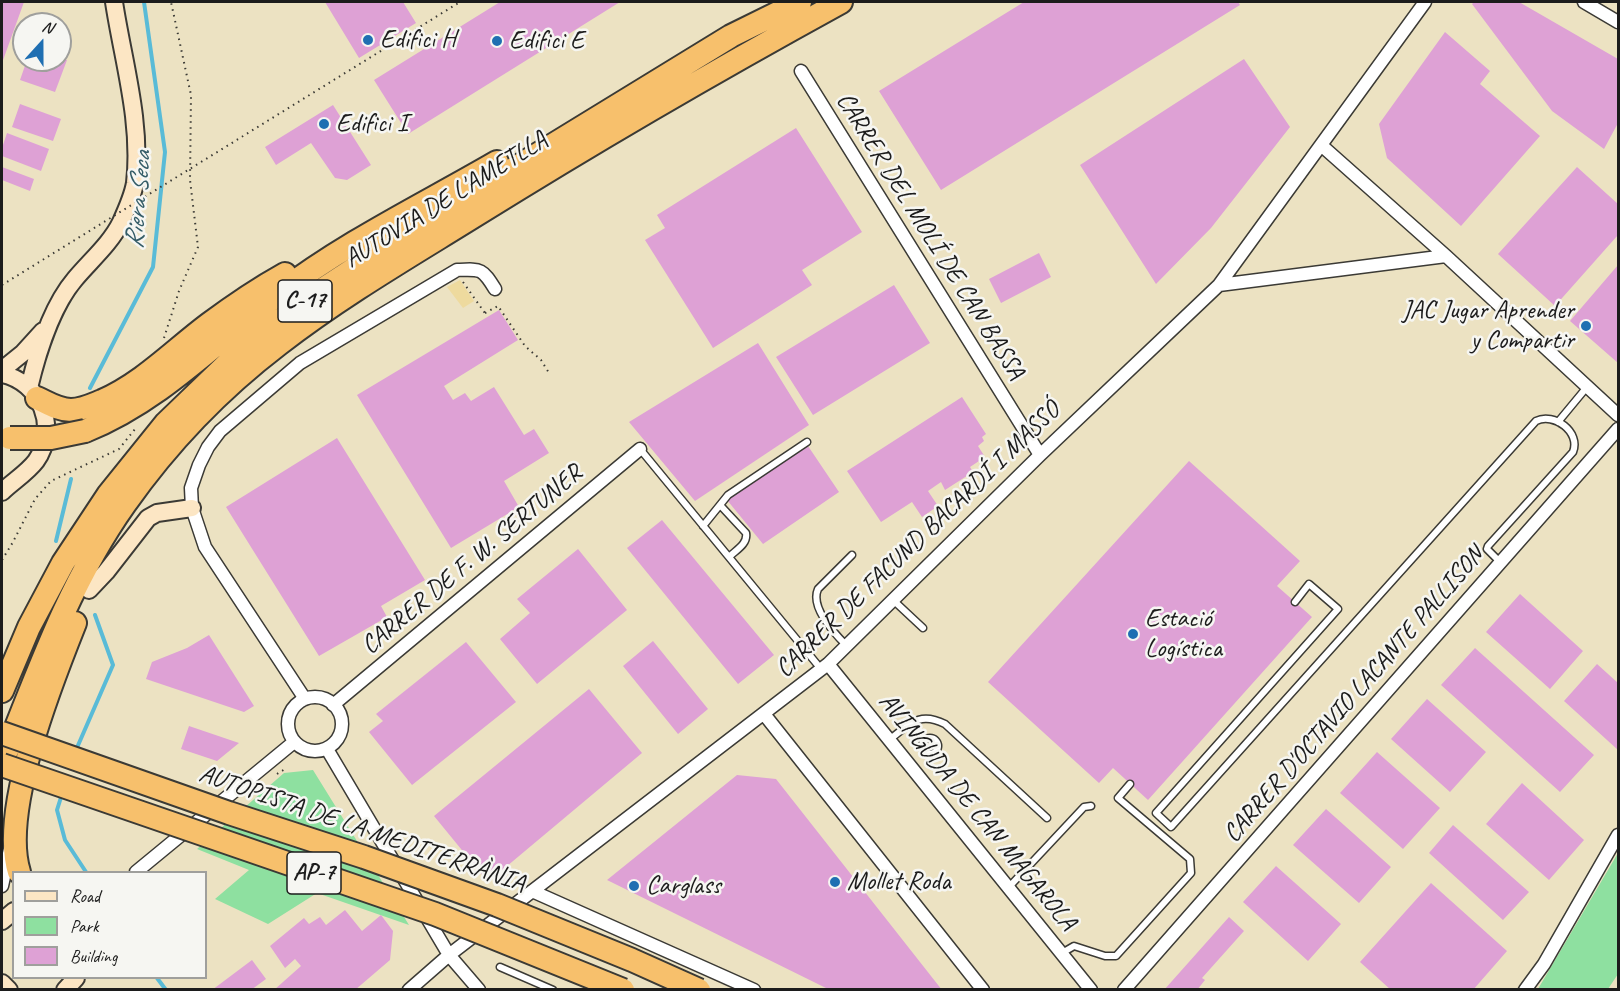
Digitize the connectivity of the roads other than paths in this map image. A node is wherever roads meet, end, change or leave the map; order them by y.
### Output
1 (114, 2) edge
2 (800, 2) edge
3 (841, 2) edge
4 (1425, 2) edge
5 (1584, 2) edge
6 (1618, 22) edge
7 (730, 36) junction
8 (801, 71) dead end
9 (1321, 145) junction
10 (362, 238) junction
11 (1446, 256) junction
12 (1219, 285) junction
13 (495, 289) dead end
14 (55, 313) junction
15 (2, 372) edge
16 (1587, 387) junction
17 (33, 393) junction
18 (1618, 415) edge
19 (1558, 422) junction
20 (1618, 429) edge
21 (2, 436) edge
22 (178, 436) junction
23 (807, 442) dead end
24 (640, 449) joint
25 (1040, 455) junction
26 (18, 477) junction
27 (2, 482) edge
28 (2, 492) edge
29 (720, 505) junction
30 (192, 508) junction
31 (704, 526) junction
32 (852, 555) dead end
33 (729, 557) junction
34 (1501, 563) junction
35 (89, 591) junction
36 (893, 600) junction
37 (1295, 602) dead end
38 (923, 628) dead end
39 (846, 645) junction
40 (824, 666) junction
41 (2, 691) edge
42 (305, 699) junction
43 (333, 705) junction
44 (765, 714) junction
45 (2, 733) edge
46 (889, 740) junction
47 (294, 742) junction
48 (327, 749) junction
49 (2, 764) edge
50 (1130, 784) dead end
51 (1091, 806) dead end
52 (1047, 818) dead end
53 (13, 831) junction
54 (1618, 835) edge
55 (19, 871) edge
56 (138, 871) edge
57 (2, 886) edge
58 (1009, 887) junction
59 (532, 891) junction
60 (1062, 953) junction
61 (449, 955) junction
62 (500, 967) dead end
63 (75, 979) edge
64 (2, 983) edge
65 (1126, 987) edge
66 (9, 990) edge
67 (64, 990) edge
68 (410, 990) edge
69 (479, 990) edge
70 (553, 990) edge
71 (623, 990) edge
72 (699, 990) edge
73 (754, 990) edge
74 (982, 990) edge
75 (1092, 990) edge
76 (1525, 990) edge

1 - 14 street
2 - 7 highway, AUTOVIA DE L'AMETLLA / C-17
3 - 22 highway, AUTOVIA DE L'AMETLLA / C-17
4 - 9 street, CARRER DE FACUND BACARDÍ I MASSÓ
5 - 6 street
7 - 10 highway
7 - 41 highway, AUTOVIA DE L'AMETLLA / C-17
8 - 25 street, CARRER DEL MOLÍ DE CAN BASSA
9 - 11 street
9 - 12 street, CARRER DE FACUND BACARDÍ I MASSÓ
10 - 17 highway
10 - 21 highway, bridge
11 - 12 street
11 - 16 street
12 - 25 street, CARRER DE FACUND BACARDÍ I MASSÓ
13 - 30 street
14 - 15 street
14 - 17 street
15 - 17 street
16 - 18 street
16 - 19 lane
17 - 26 street
19 - 34 lane
19 - 37 lane
20 - 34 street, CARRER D'OCTAVIO LACANTE PALLISON
22 - 35 highway
22 - 49 highway, AUTOVIA DE L'AMETLLA / C-17
23 - 29 lane
24 - 31 lane
24 - 43 street, CARRER DE F. W. SERTUNER
25 - 36 street, CARRER DE FACUND BACARDÍ I MASSÓ
26 - 27 street
26 - 28 street
29 - 31 lane
29 - 33 lane
30 - 35 street
30 - 42 street
31 - 33 lane
32 - 39 lane
33 - 40 lane
34 - 65 street, CARRER D'OCTAVIO LACANTE PALLISON
35 - 53 highway
36 - 38 lane
36 - 39 street, CARRER DE FACUND BACARDÍ I MASSÓ
39 - 40 street, CARRER DE FACUND BACARDÍ I MASSÓ
40 - 44 street, CARRER DE FACUND BACARDÍ I MASSÓ
40 - 46 street, AVINGUDA DE CAN MAGAROLA
42 - 43 street
42 - 47 street
43 - 48 street
44 - 59 street, CARRER DE FACUND BACARDÍ I MASSÓ
44 - 74 street
45 - 72 highway, AUTOPISTA DE LA MEDITERRÀNIA / AP-7, bridge
46 - 52 lane
46 - 58 street, AVINGUDA DE CAN MAGAROLA
47 - 48 street
47 - 56 street
48 - 61 street
49 - 71 highway, AP-7, bridge
50 - 60 lane
51 - 58 lane
53 - 55 highway
53 - 57 street
54 - 76 street
58 - 60 street, AVINGUDA DE CAN MAGAROLA
59 - 61 street, CARRER DE FACUND BACARDÍ I MASSÓ
59 - 73 street
60 - 75 street, AVINGUDA DE CAN MAGAROLA
61 - 68 street, CARRER DE FACUND BACARDÍ I MASSÓ
61 - 69 street
62 - 70 lane
63 - 67 street
64 - 66 street

